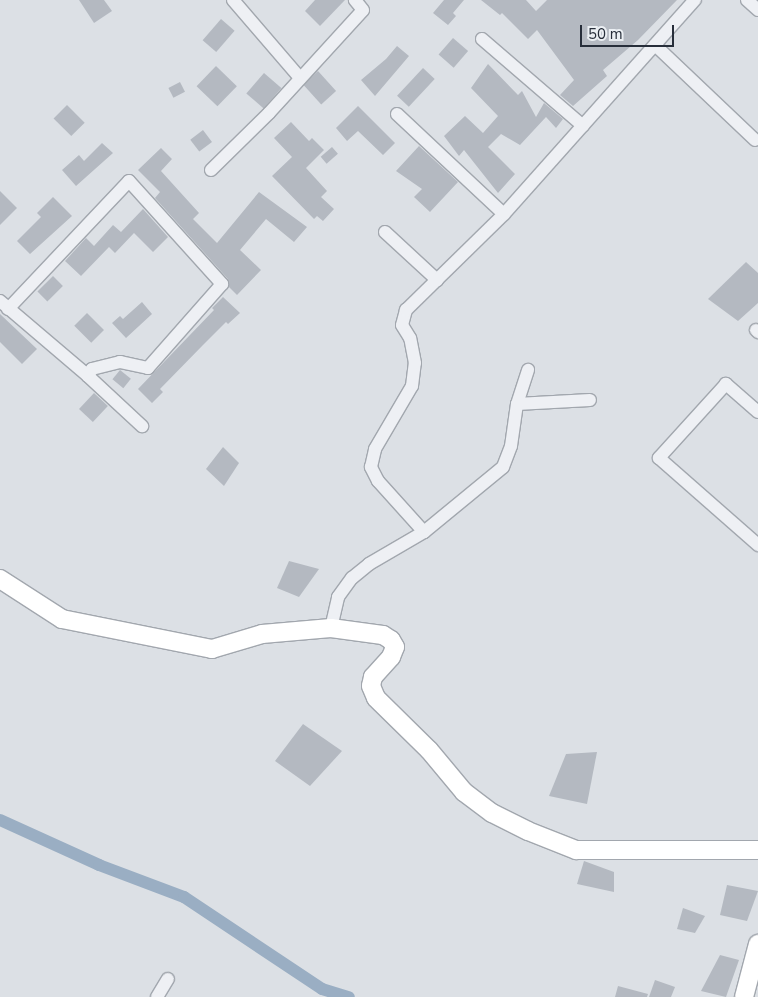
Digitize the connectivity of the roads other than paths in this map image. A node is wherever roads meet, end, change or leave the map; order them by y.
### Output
1 (233, 0) edge
2 (354, 0) edge
3 (695, 0) edge
4 (747, 0) edge
5 (758, 10) edge
6 (482, 39) dead end
7 (655, 45) junction
8 (300, 78) junction
9 (397, 114) dead end
10 (582, 126) junction
11 (756, 140) dead end
12 (211, 170) dead end
13 (504, 214) junction
14 (385, 232) dead end
15 (437, 280) junction
16 (4, 305) edge
17 (528, 370) dead end
18 (88, 376) junction
19 (590, 400) dead end
20 (517, 404) junction
21 (758, 412) edge
22 (142, 426) dead end
23 (424, 532) junction
24 (758, 545) edge
25 (0, 579) edge
26 (331, 628) junction
27 (758, 850) edge
28 (758, 944) edge
29 (168, 980) dead end
30 (157, 997) edge
31 (744, 997) edge

1 - 8 street
2 - 8 street
3 - 7 street
4 - 5 street
6 - 10 street
7 - 10 street
7 - 11 street
8 - 12 street
9 - 13 street
10 - 13 street
13 - 15 street
14 - 15 street
15 - 23 street
16 - 18 street
16 - 18 street
17 - 20 street
18 - 22 street
19 - 20 street
20 - 23 street
21 - 24 street
23 - 26 street
25 - 26 street
26 - 27 street
28 - 31 street
29 - 30 street

